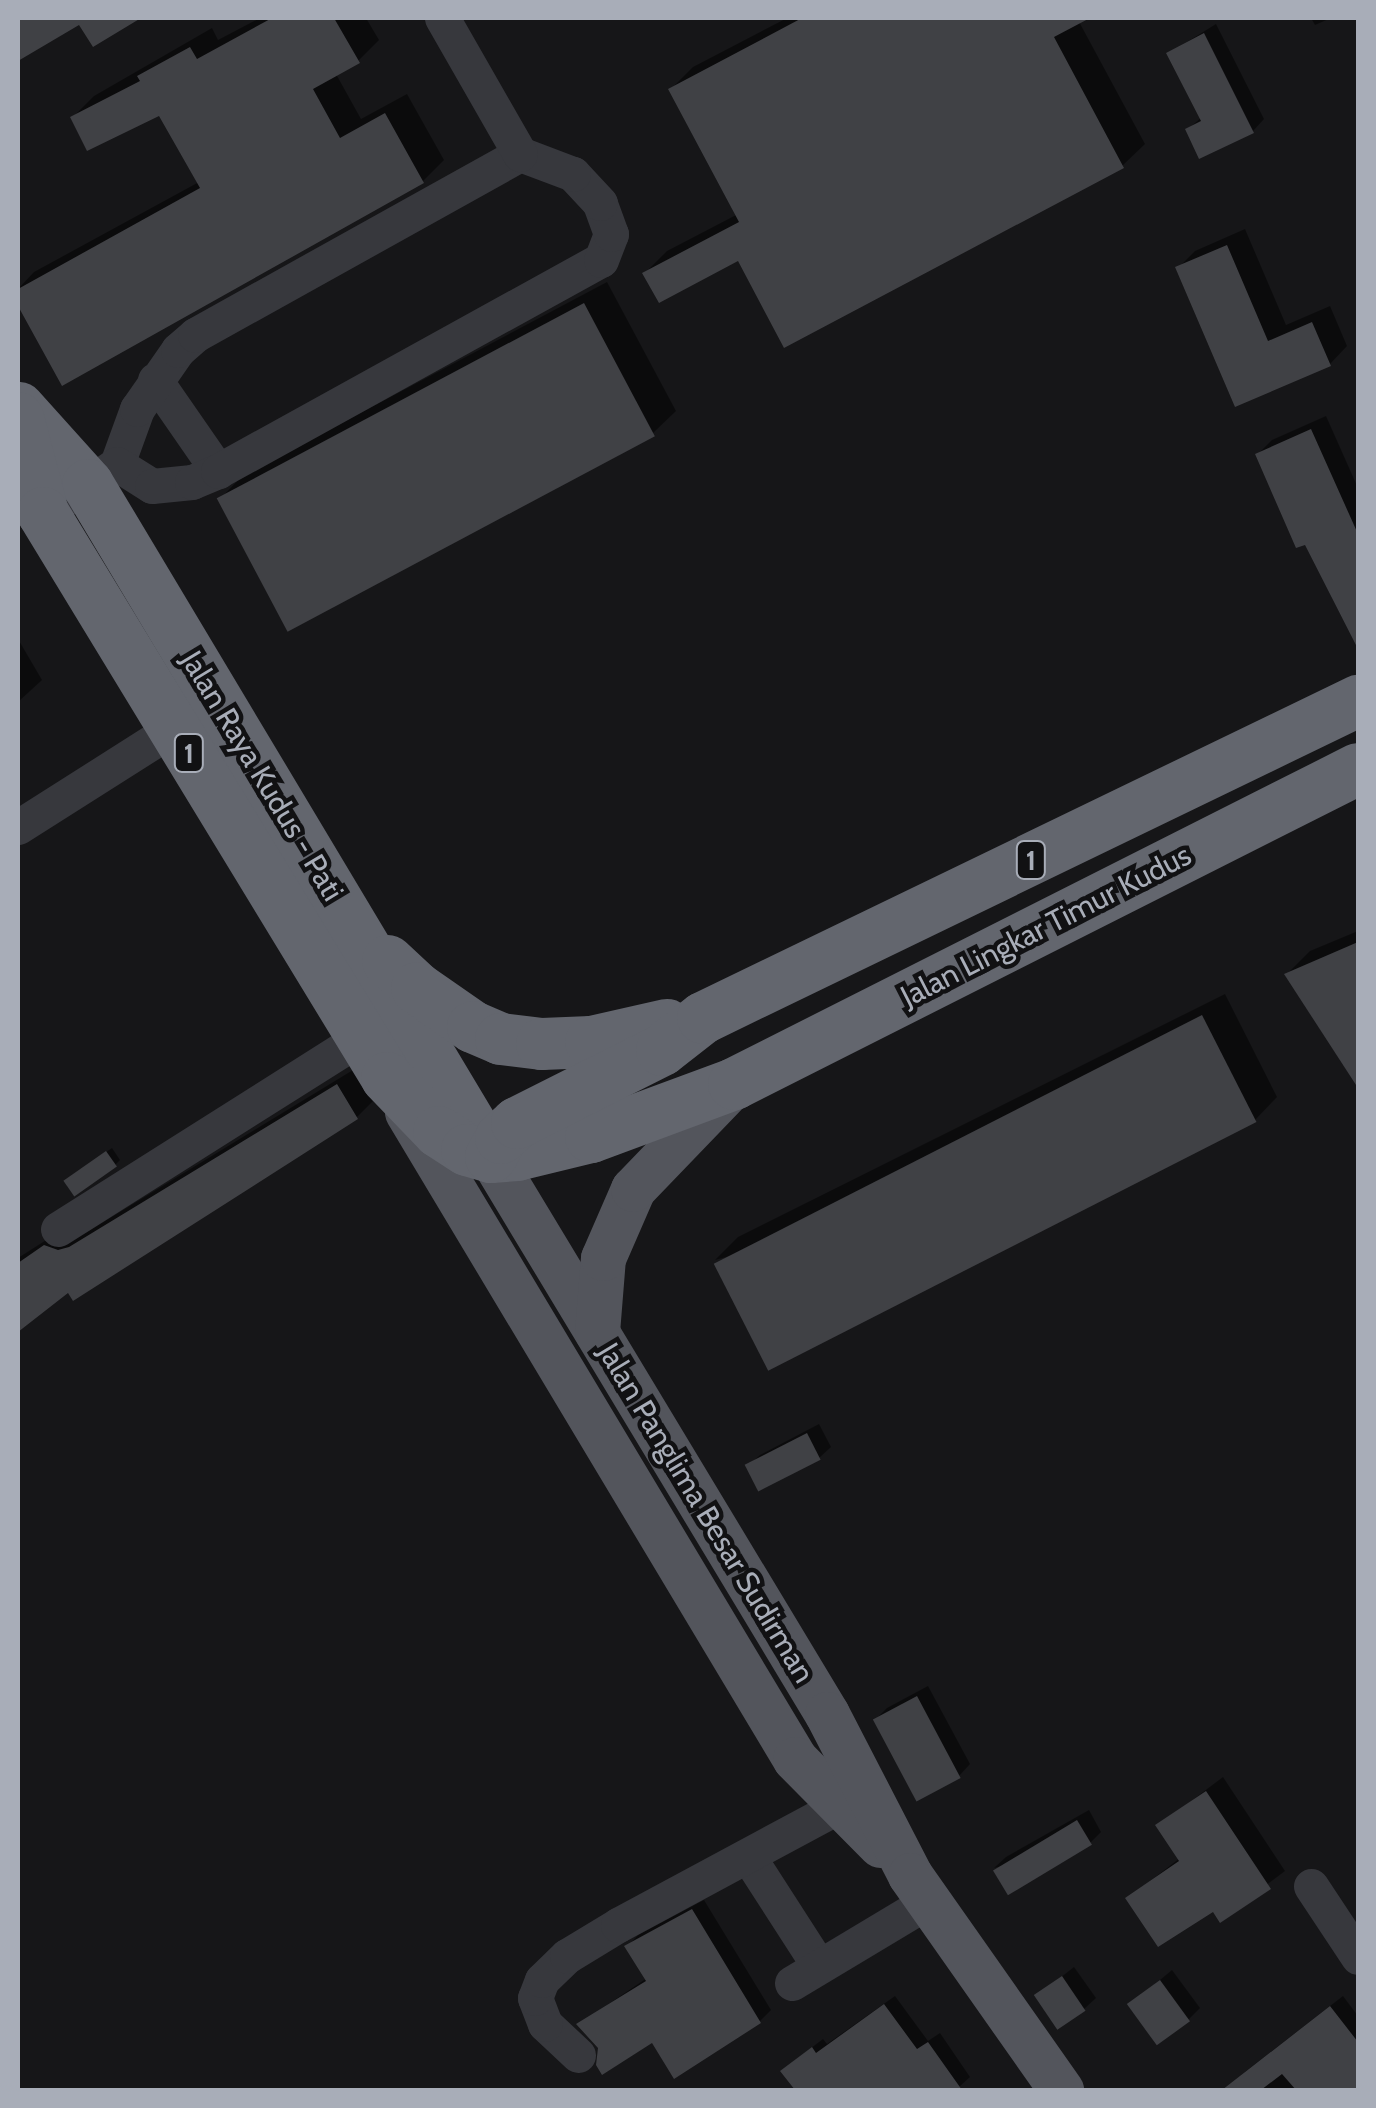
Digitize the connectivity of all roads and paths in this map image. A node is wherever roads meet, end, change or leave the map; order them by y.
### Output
1 (442, 18) edge
2 (520, 154) junction
3 (156, 380) junction
4 (18, 407) edge
5 (18, 418) edge
6 (218, 470) junction
7 (103, 474) junction
8 (43, 513) junction
9 (1358, 701) edge
10 (174, 728) junction
11 (1358, 769) edge
12 (18, 827) edge
13 (350, 926) junction
14 (703, 1018) junction
15 (374, 1058) junction
16 (734, 1084) junction
17 (490, 1157) junction
18 (58, 1230) dead end
19 (513, 1289) junction
20 (596, 1332) junction
21 (840, 1805) junction
22 (748, 1856) junction
23 (1311, 1886) dead end
24 (918, 1888) junction
25 (1358, 1957) edge
26 (578, 2055) dead end
27 (1061, 2090) edge

1 - 2 street
2 - 3 street
2 - 6 street
3 - 6 street
3 - 7 street
4 - 7 highway, Jalan Raya Kudus - Pati / 1
5 - 8 highway, Jalan Raya Kudus - Pati / 1
6 - 7 street
7 - 8 street
7 - 13 highway, Jalan Raya Kudus - Pati / 1
8 - 10 highway, Jalan Raya Kudus - Pati / 1
9 - 14 highway, 1
10 - 12 street
10 - 15 highway, Jalan Raya Kudus - Pati / 1
11 - 16 highway, Jalan Lingkar Timur Kudus / 1
13 - 14 highway, 1
13 - 17 highway, Jalan Raya Kudus - Pati / 1
14 - 17 highway, 1
15 - 17 highway, Jalan Raya Kudus - Pati
15 - 18 street
15 - 19 main road
16 - 17 highway, Jalan Lingkar Timur Kudus
16 - 20 main road
17 - 19 main road
17 - 20 main road, Jalan Panglima Besar Sudirman
19 - 21 main road, Jalan Panglima Besar Sudirman
20 - 24 main road, Jalan Panglima Besar Sudirman
21 - 22 street
21 - 24 main road, Jalan Panglima Besar Sudirman
22 - 24 street
22 - 26 street
23 - 25 street
24 - 27 main road, Jalan Panglima Besar Sudirman

